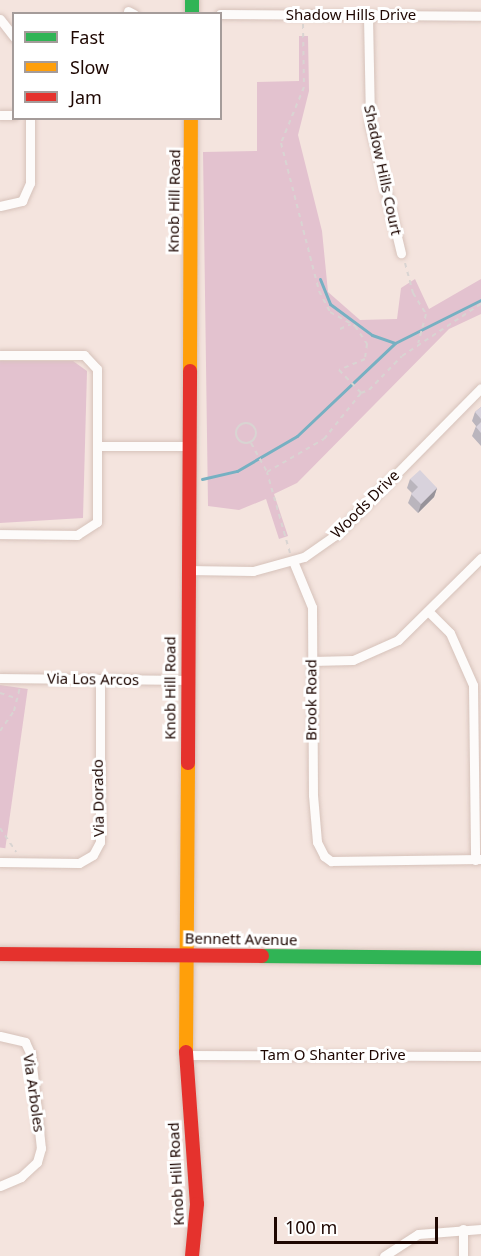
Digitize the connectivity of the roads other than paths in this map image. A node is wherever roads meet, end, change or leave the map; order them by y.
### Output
1 (222, 15) edge
2 (368, 16) junction
3 (481, 16) edge
4 (0, 20) edge
5 (12, 35) edge
6 (30, 120) edge
7 (191, 120) edge
8 (0, 206) edge
9 (401, 253) road end
10 (0, 355) edge
11 (481, 388) edge
12 (97, 446) junction
13 (188, 446) junction
14 (0, 534) edge
15 (481, 558) edge
16 (292, 561) junction
17 (187, 570) junction
18 (428, 611) junction
19 (312, 662) junction
20 (0, 678) edge
21 (100, 679) junction
22 (187, 680) junction
23 (478, 859) edge
24 (0, 862) edge
25 (0, 954) edge
26 (186, 955) junction
27 (481, 958) edge
28 (0, 1036) edge
29 (186, 1055) junction
30 (481, 1056) edge
31 (0, 1186) edge
32 (463, 1229) junction
33 (481, 1229) edge
34 (192, 1256) edge
35 (384, 1256) edge
36 (463, 1256) edge

1 - 2 street, Shadow Hills Drive
2 - 3 street, Shadow Hills Drive
2 - 9 street, Shadow Hills Court
4 - 5 street
6 - 8 street
7 - 13 street, Knob Hill Road
10 - 12 street
11 - 16 street, Woods Drive
12 - 13 street
12 - 14 street
13 - 17 street, Knob Hill Road
15 - 18 street
16 - 17 street, Woods Drive
16 - 19 street, Brook Road
17 - 22 street, Knob Hill Road
18 - 19 street
18 - 23 street
19 - 23 street, Brook Road
20 - 21 street, Via Los Arcos
21 - 22 street, Via Los Arcos
21 - 24 street, Via Dorado
22 - 26 street, Knob Hill Road
25 - 26 street, Bennett Avenue
26 - 27 street, Bennett Avenue
26 - 29 street, Knob Hill Road
28 - 31 street, Via Arboles
29 - 30 street, Tam O Shanter Drive
29 - 34 street, Knob Hill Road
32 - 33 street
32 - 35 street
32 - 36 street

